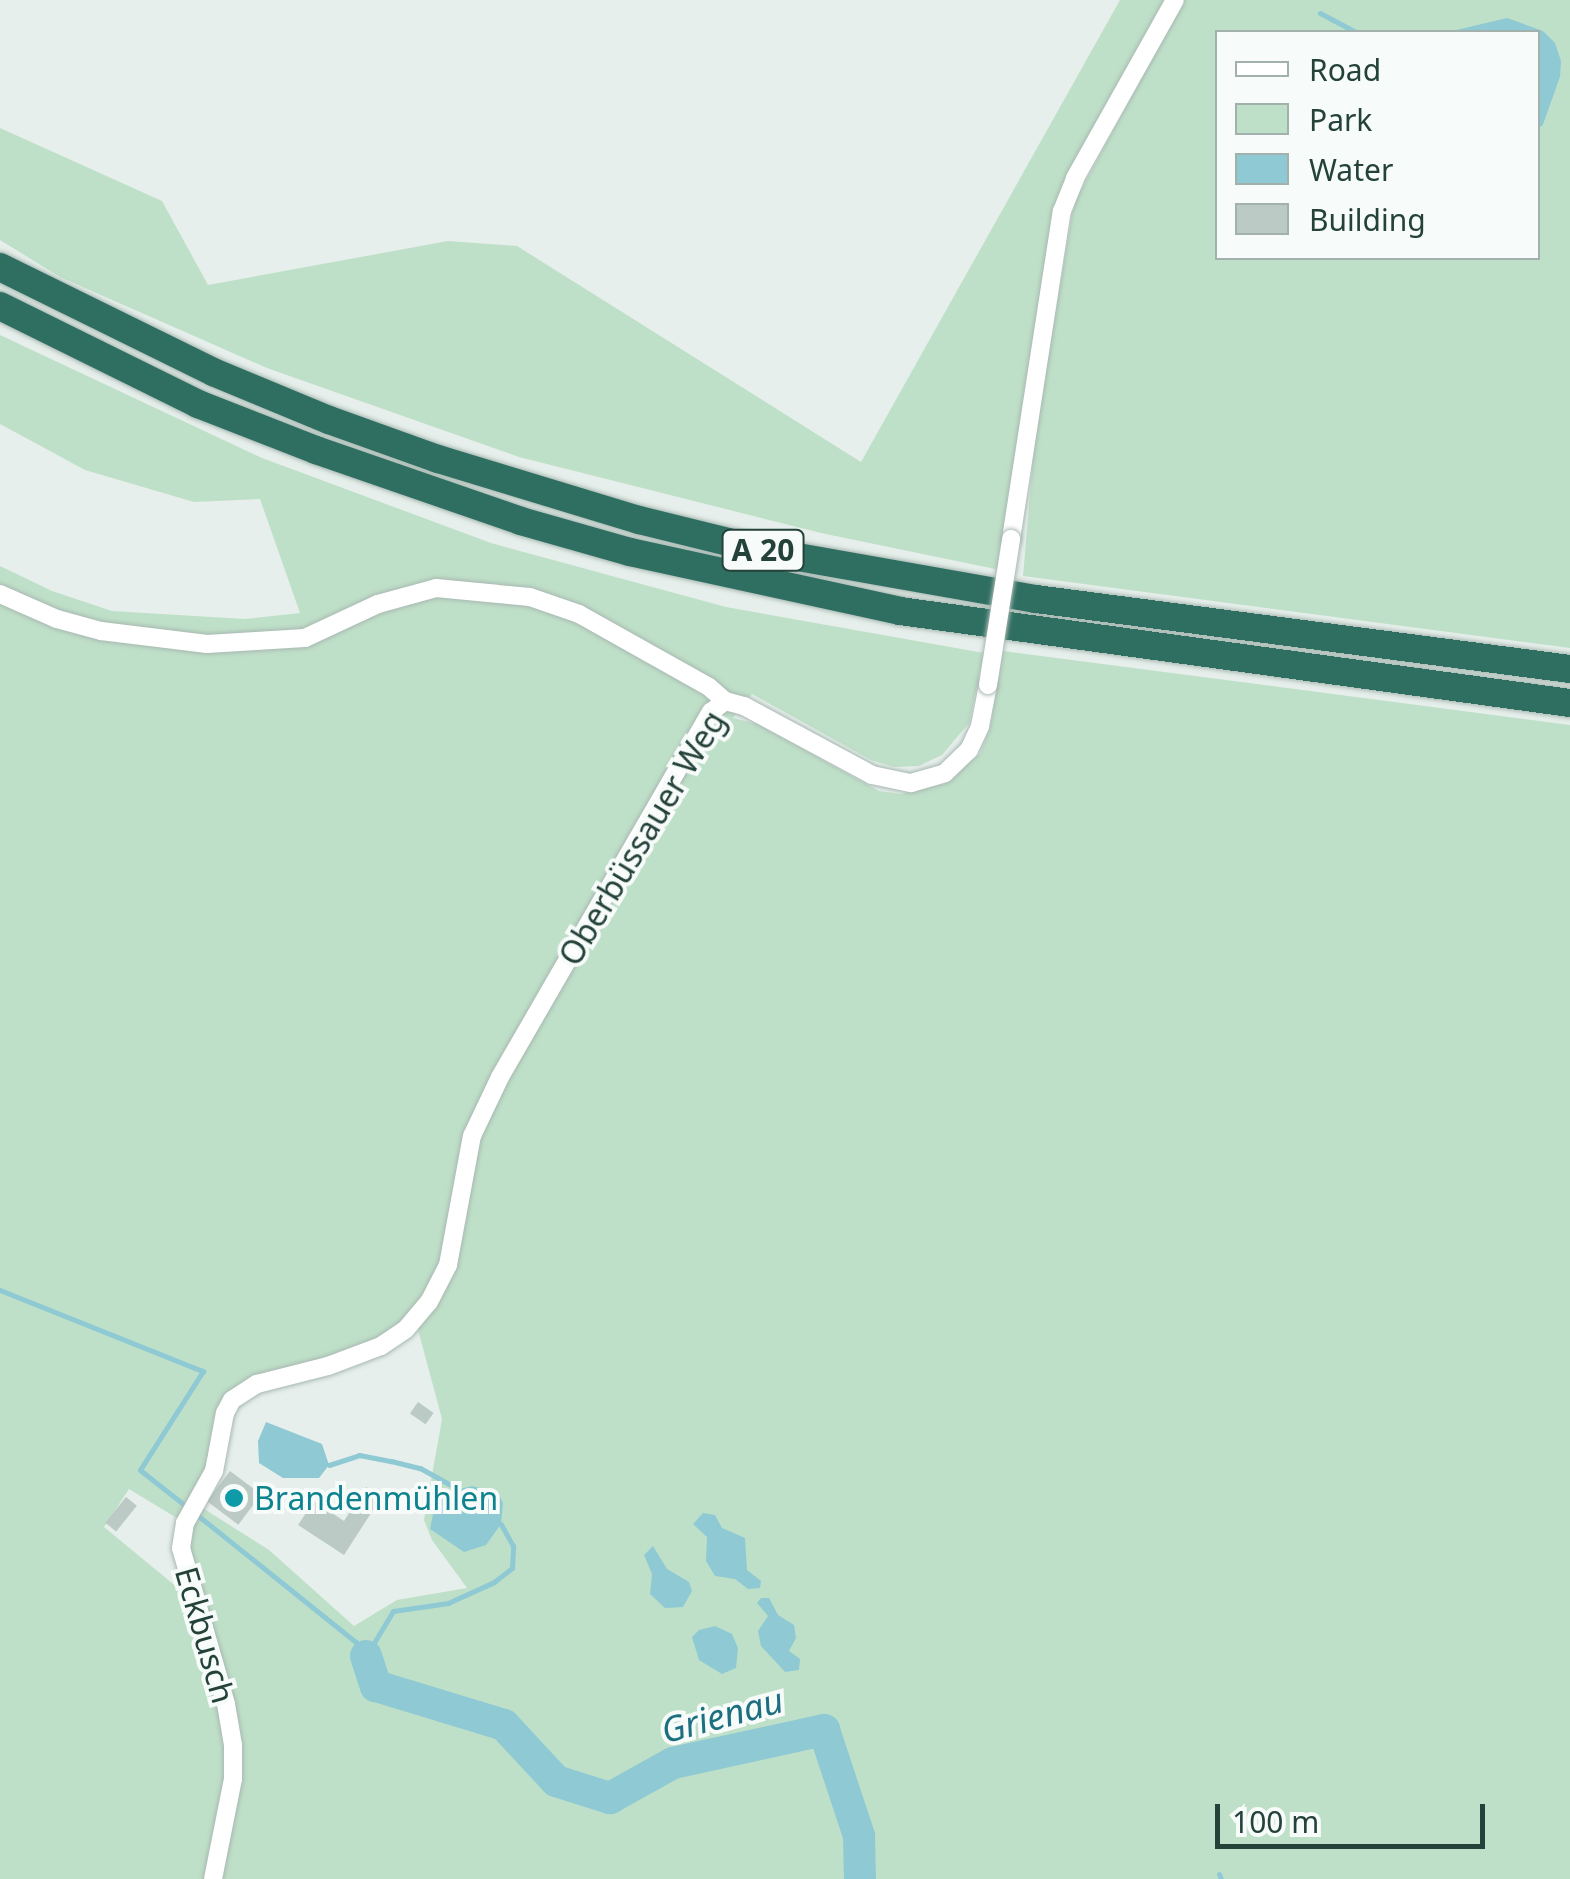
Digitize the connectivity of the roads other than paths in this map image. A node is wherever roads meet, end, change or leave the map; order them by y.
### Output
1 (1176, 0) edge
2 (0, 267) edge
3 (0, 306) edge
4 (0, 594) edge
5 (1570, 669) edge
6 (725, 701) junction
7 (1570, 703) edge
8 (232, 1400) joint
9 (214, 1879) edge

1 - 6 street, Oberbüssauer Weg, bridge
2 - 5 highway, A 20
3 - 7 highway, A 20
4 - 6 street
6 - 8 street, Oberbüssauer Weg
8 - 9 street, Eckbusch

